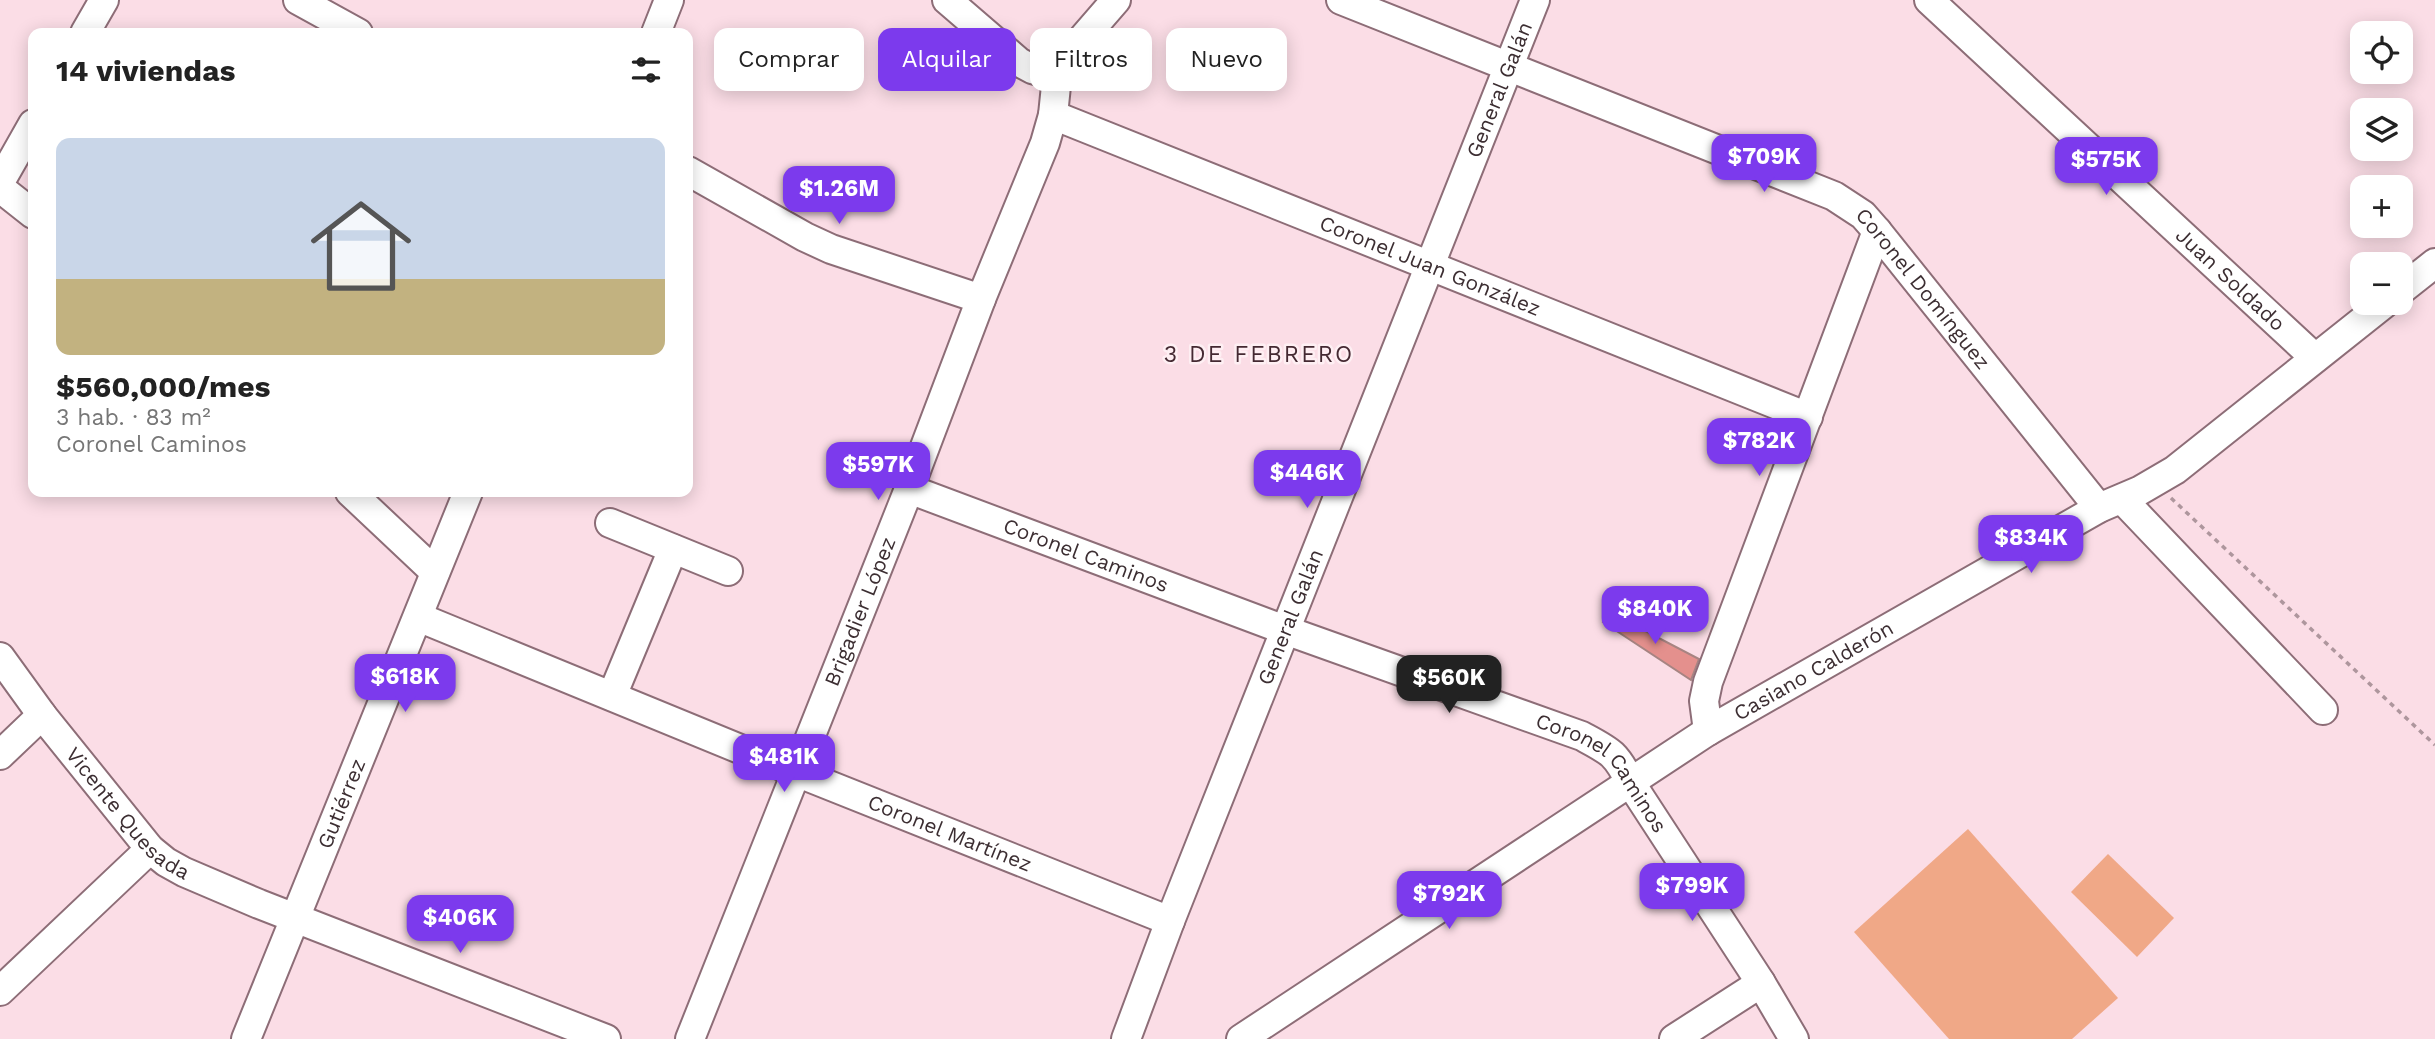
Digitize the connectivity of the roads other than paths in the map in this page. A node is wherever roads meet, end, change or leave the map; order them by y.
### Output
1 (104, 0) edge
2 (298, 0) edge
3 (669, 0) edge
4 (947, 0) edge
5 (1116, 0) edge
6 (1341, 0) edge
7 (1535, 0) edge
8 (1929, 0) edge
9 (88, 28) edge
10 (349, 28) edge
11 (658, 28) edge
12 (1092, 28) edge
13 (1508, 67) junction
14 (1030, 68) edge
15 (1055, 91) edge
16 (1053, 115) junction
17 (28, 133) edge
18 (693, 174) edge
19 (0, 182) edge
20 (0, 188) edge
21 (28, 210) edge
22 (1877, 231) junction
23 (2435, 263) edge
24 (1431, 267) junction
25 (2413, 280) edge
26 (981, 299) junction
27 (2370, 315) edge
28 (2315, 358) junction
29 (1808, 417) junction
30 (909, 489) junction
31 (355, 497) edge
32 (466, 497) edge
33 (2111, 503) junction
34 (610, 523) dead end
35 (673, 549) junction
36 (728, 571) dead end
37 (435, 572) junction
38 (418, 617) junction
39 (1285, 630) junction
40 (0, 657) edge
41 (612, 696) junction
42 (2323, 710) dead end
43 (42, 715) junction
44 (1708, 730) junction
45 (0, 755) edge
46 (796, 772) junction
47 (1630, 782) junction
48 (150, 849) junction
49 (296, 917) junction
50 (1170, 921) junction
51 (1761, 983) junction
52 (0, 991) edge
53 (246, 1039) edge
54 (606, 1039) edge
55 (690, 1039) edge
56 (1126, 1039) edge
57 (1241, 1039) edge
58 (1674, 1039) edge
59 (1794, 1039) edge

1 - 9 street
2 - 10 street
3 - 11 street
4 - 14 street
5 - 12 street, Brigadier López
6 - 13 street, Coronel Domínguez
7 - 13 street, General Galán
8 - 28 street, Juan Soldado
13 - 22 street, Coronel Domínguez
13 - 24 street, General Galán
15 - 16 street, Brigadier López
16 - 24 street, Coronel Juan González
16 - 26 street, Brigadier López
17 - 19 street
18 - 26 street
20 - 21 street
22 - 29 street
22 - 33 street, Coronel Domínguez
23 - 25 street
24 - 29 street, Coronel Juan González
24 - 39 street, General Galán
26 - 30 street, Brigadier López
27 - 28 street, Casiano Calderón
28 - 33 street, Casiano Calderón
29 - 44 street
30 - 39 street, Coronel Caminos
30 - 46 street, Brigadier López
31 - 37 street
32 - 37 street, Gutiérrez
33 - 42 street, Coronel Domínguez
33 - 44 street, Casiano Calderón
34 - 35 street
35 - 36 street
35 - 41 street
37 - 38 street, Gutiérrez
38 - 41 street, Coronel Martínez
38 - 49 street, Gutiérrez
39 - 47 street, Coronel Caminos
39 - 50 street, General Galán
40 - 43 street, Vicente Quesada
41 - 46 street, Coronel Martínez
43 - 45 street
43 - 48 street, Vicente Quesada
44 - 47 street, Casiano Calderón
46 - 50 street, Coronel Martínez
46 - 55 street, Brigadier López
47 - 51 street, Coronel Caminos
47 - 57 street, Casiano Calderón
48 - 49 street, Vicente Quesada
48 - 52 street
49 - 53 street, Gutiérrez
49 - 54 street, Vicente Quesada
50 - 56 street, General Galán
51 - 58 street
51 - 59 street, Coronel Caminos

